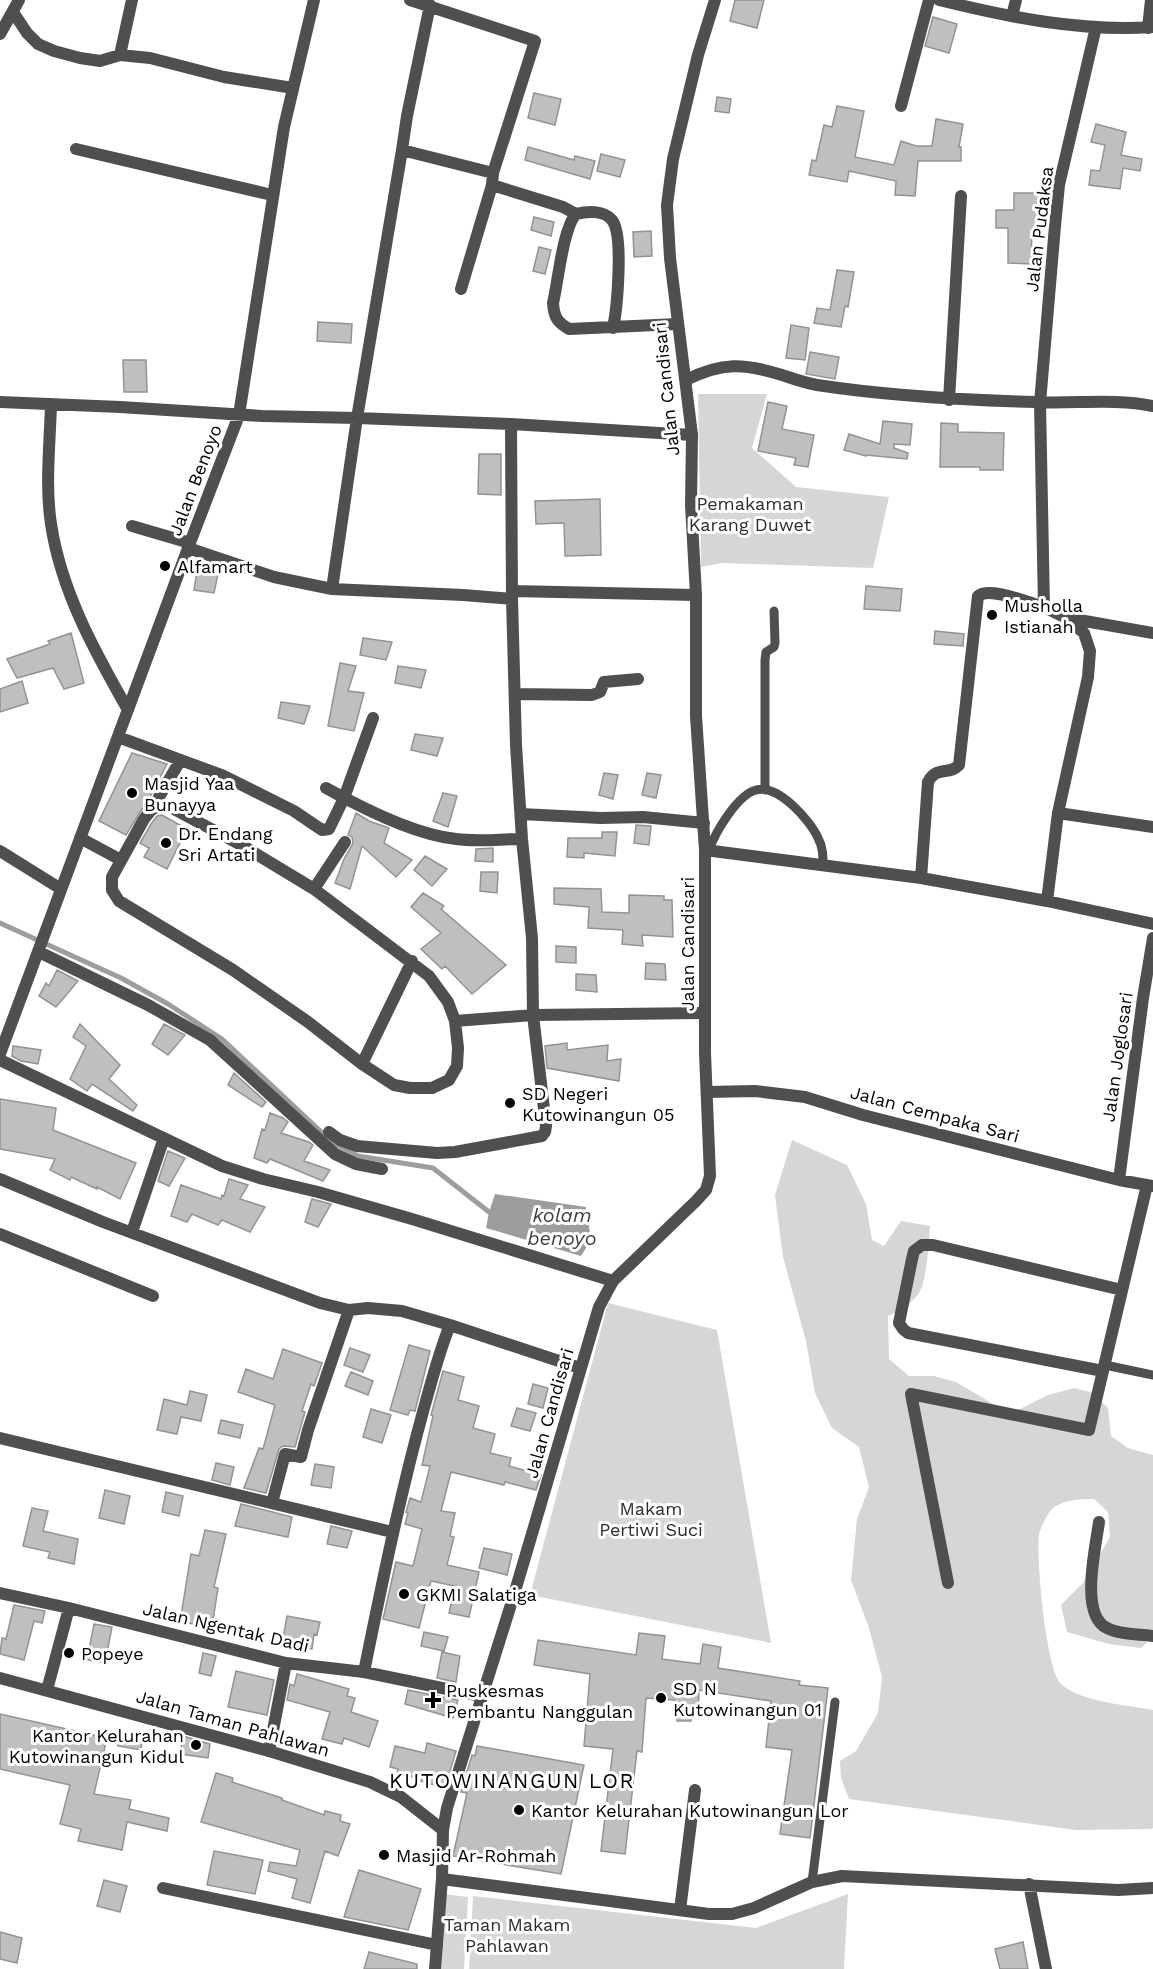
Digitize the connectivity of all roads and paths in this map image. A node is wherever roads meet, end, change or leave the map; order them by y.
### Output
1 (19, 0) edge
2 (132, 0) edge
3 (314, 0) edge
4 (410, 0) edge
5 (715, 0) edge
6 (929, 0) edge
7 (1016, 0) edge
8 (1151, 0) edge
9 (945, 1) edge
10 (430, 5) junction
11 (13, 12) junction
12 (1012, 16) junction
13 (1096, 27) junction
14 (1150, 27) edge
15 (0, 34) edge
16 (120, 55) junction
17 (293, 88) junction
18 (902, 106) dead end
19 (76, 149) dead end
20 (402, 150) junction
21 (492, 179) junction
22 (272, 195) junction
23 (961, 196) dead end
24 (576, 214) junction
25 (461, 290) dead end
26 (678, 324) junction
27 (613, 328) junction
28 (686, 380) junction
29 (949, 400) junction
30 (0, 402) edge
31 (1040, 403) junction
32 (51, 404) junction
33 (1153, 406) edge
34 (239, 415) junction
35 (357, 418) junction
36 (511, 424) junction
37 (692, 435) junction
38 (132, 525) dead end
39 (189, 545) junction
40 (332, 589) junction
41 (512, 595) junction
42 (696, 595) junction
43 (1044, 607) junction
44 (774, 611) dead end
45 (1066, 618) junction
46 (1153, 633) edge
47 (638, 679) dead end
48 (515, 694) junction
49 (128, 710) junction
50 (373, 718) dead end
51 (118, 737) junction
52 (180, 761) junction
53 (326, 788) dead end
54 (765, 790) junction
55 (344, 798) junction
56 (152, 809) junction
57 (1058, 813) junction
58 (520, 814) junction
59 (704, 823) junction
60 (1153, 827) edge
61 (80, 838) junction
62 (522, 839) junction
63 (345, 842) dead end
64 (707, 850) junction
65 (0, 851) edge
66 (121, 860) junction
67 (823, 865) junction
68 (921, 878) junction
69 (61, 889) junction
70 (314, 889) junction
71 (1047, 901) junction
72 (1153, 924) edge
73 (1153, 938) edge
74 (41, 945) junction
75 (412, 961) junction
76 (704, 1013) junction
77 (533, 1016) junction
78 (455, 1021) junction
79 (0, 1054) edge
80 (0, 1060) edge
81 (362, 1064) junction
82 (706, 1092) junction
83 (329, 1132) dead end
84 (164, 1138) junction
85 (355, 1154) junction
86 (382, 1168) dead end
87 (0, 1179) edge
88 (1119, 1180) junction
89 (1150, 1186) edge
90 (132, 1232) junction
91 (0, 1234) edge
92 (613, 1281) junction
93 (1122, 1290) junction
94 (153, 1296) dead end
95 (349, 1310) junction
96 (450, 1325) junction
97 (580, 1368) junction
98 (1104, 1368) junction
99 (1153, 1375) edge
100 (0, 1438) edge
101 (272, 1503) junction
102 (1099, 1521) dead end
103 (392, 1532) junction
104 (948, 1584) dead end
105 (0, 1593) edge
106 (69, 1608) junction
107 (1153, 1636) edge
108 (286, 1663) junction
109 (364, 1672) junction
110 (0, 1678) edge
111 (47, 1690) junction
112 (481, 1695) junction
113 (835, 1702) dead end
114 (269, 1751) junction
115 (695, 1790) dead end
116 (443, 1830) junction
117 (442, 1879) junction
118 (812, 1882) junction
119 (1029, 1884) junction
120 (163, 1888) dead end
121 (1153, 1888) edge
122 (680, 1910) junction
123 (437, 1945) junction
124 (435, 1969) edge
125 (1046, 1969) edge

1 - 11 street
2 - 16 street
3 - 17 street, Jalan Benoyo
4 - 10 street
5 - 26 street, Jalan Candisari
6 - 18 street
7 - 12 street
8 - 14 street
9 - 12 street
10 - 20 street
10 - 21 street
11 - 15 street
11 - 16 street
12 - 13 street
13 - 14 street
13 - 31 street, Jalan Pudaksa
16 - 17 street
17 - 22 street, Jalan Benoyo
19 - 22 street
20 - 21 street
20 - 35 street
21 - 24 street
21 - 25 street
22 - 34 street, Jalan Benoyo
23 - 29 street
24 - 27 street
24 - 27 street
26 - 27 street
26 - 28 street, Jalan Candisari
28 - 29 street
28 - 37 street, Jalan Candisari
29 - 31 street
30 - 32 street
31 - 33 street
31 - 43 street, Jalan Pudaksa
32 - 34 street
32 - 49 street
34 - 35 street
34 - 39 street, Jalan Benoyo
35 - 36 street
35 - 40 street
36 - 37 street
36 - 41 street
37 - 42 street, Jalan Candisari
38 - 39 street
39 - 40 street
39 - 49 street, Jalan Benoyo
40 - 41 street
41 - 42 street
41 - 48 street
42 - 59 street, Jalan Candisari
43 - 45 street
43 - 68 street
44 - 54 lane
45 - 46 street
45 - 57 street
47 - 48 street
48 - 58 street
49 - 51 street, Jalan Benoyo
50 - 55 street
51 - 52 street
51 - 61 street, Jalan Benoyo
52 - 55 street
52 - 56 street
53 - 55 street
54 - 64 lane
54 - 67 lane
55 - 62 street
56 - 66 street
56 - 70 street
57 - 60 street
57 - 71 street
58 - 59 street
58 - 62 street
59 - 64 street, Jalan Candisari
61 - 66 street
61 - 69 street, Jalan Benoyo
62 - 77 street
63 - 70 street
64 - 67 street
64 - 76 street, Jalan Candisari
65 - 69 street
66 - 81 street
67 - 68 street
68 - 71 street
69 - 74 street, Jalan Benoyo
70 - 75 street
71 - 72 street
73 - 88 street, Jalan Joglosari
74 - 79 street, Jalan Benoyo
74 - 85 street
75 - 78 street
75 - 81 street
76 - 77 street
76 - 82 street, Jalan Candisari
77 - 78 street
77 - 85 street
78 - 81 street
80 - 84 street
82 - 88 street, Jalan Cempaka Sari
82 - 92 street, Jalan Candisari
83 - 85 street
84 - 90 street
84 - 92 street
85 - 86 street
87 - 90 street
88 - 89 street, Jalan Cempaka Sari
89 - 93 street
90 - 95 street
91 - 94 street
92 - 97 street, Jalan Candisari
93 - 98 street
93 - 98 street
95 - 96 street
95 - 101 street
96 - 97 street
96 - 103 street
97 - 112 street, Jalan Candisari
98 - 99 lane
98 - 104 street
100 - 101 street
101 - 103 street
102 - 107 street
103 - 109 street
105 - 106 street, Jalan Ngentak Dadi
106 - 108 street, Jalan Ngentak Dadi
106 - 111 street
108 - 109 street, Jalan Ngentak Dadi
108 - 114 street
109 - 112 street, Jalan Ngentak Dadi
110 - 111 street, Jalan Taman Pahlawan
111 - 114 street, Jalan Taman Pahlawan
112 - 116 street, Jalan Candisari
113 - 118 lane
114 - 116 street, Jalan Taman Pahlawan
115 - 122 street
116 - 117 street, Jalan Candisari
117 - 122 street
117 - 123 street, Jalan Candisari
118 - 119 street
118 - 122 street
119 - 121 street
119 - 125 street
120 - 123 street
123 - 124 street, Jalan Candisari

